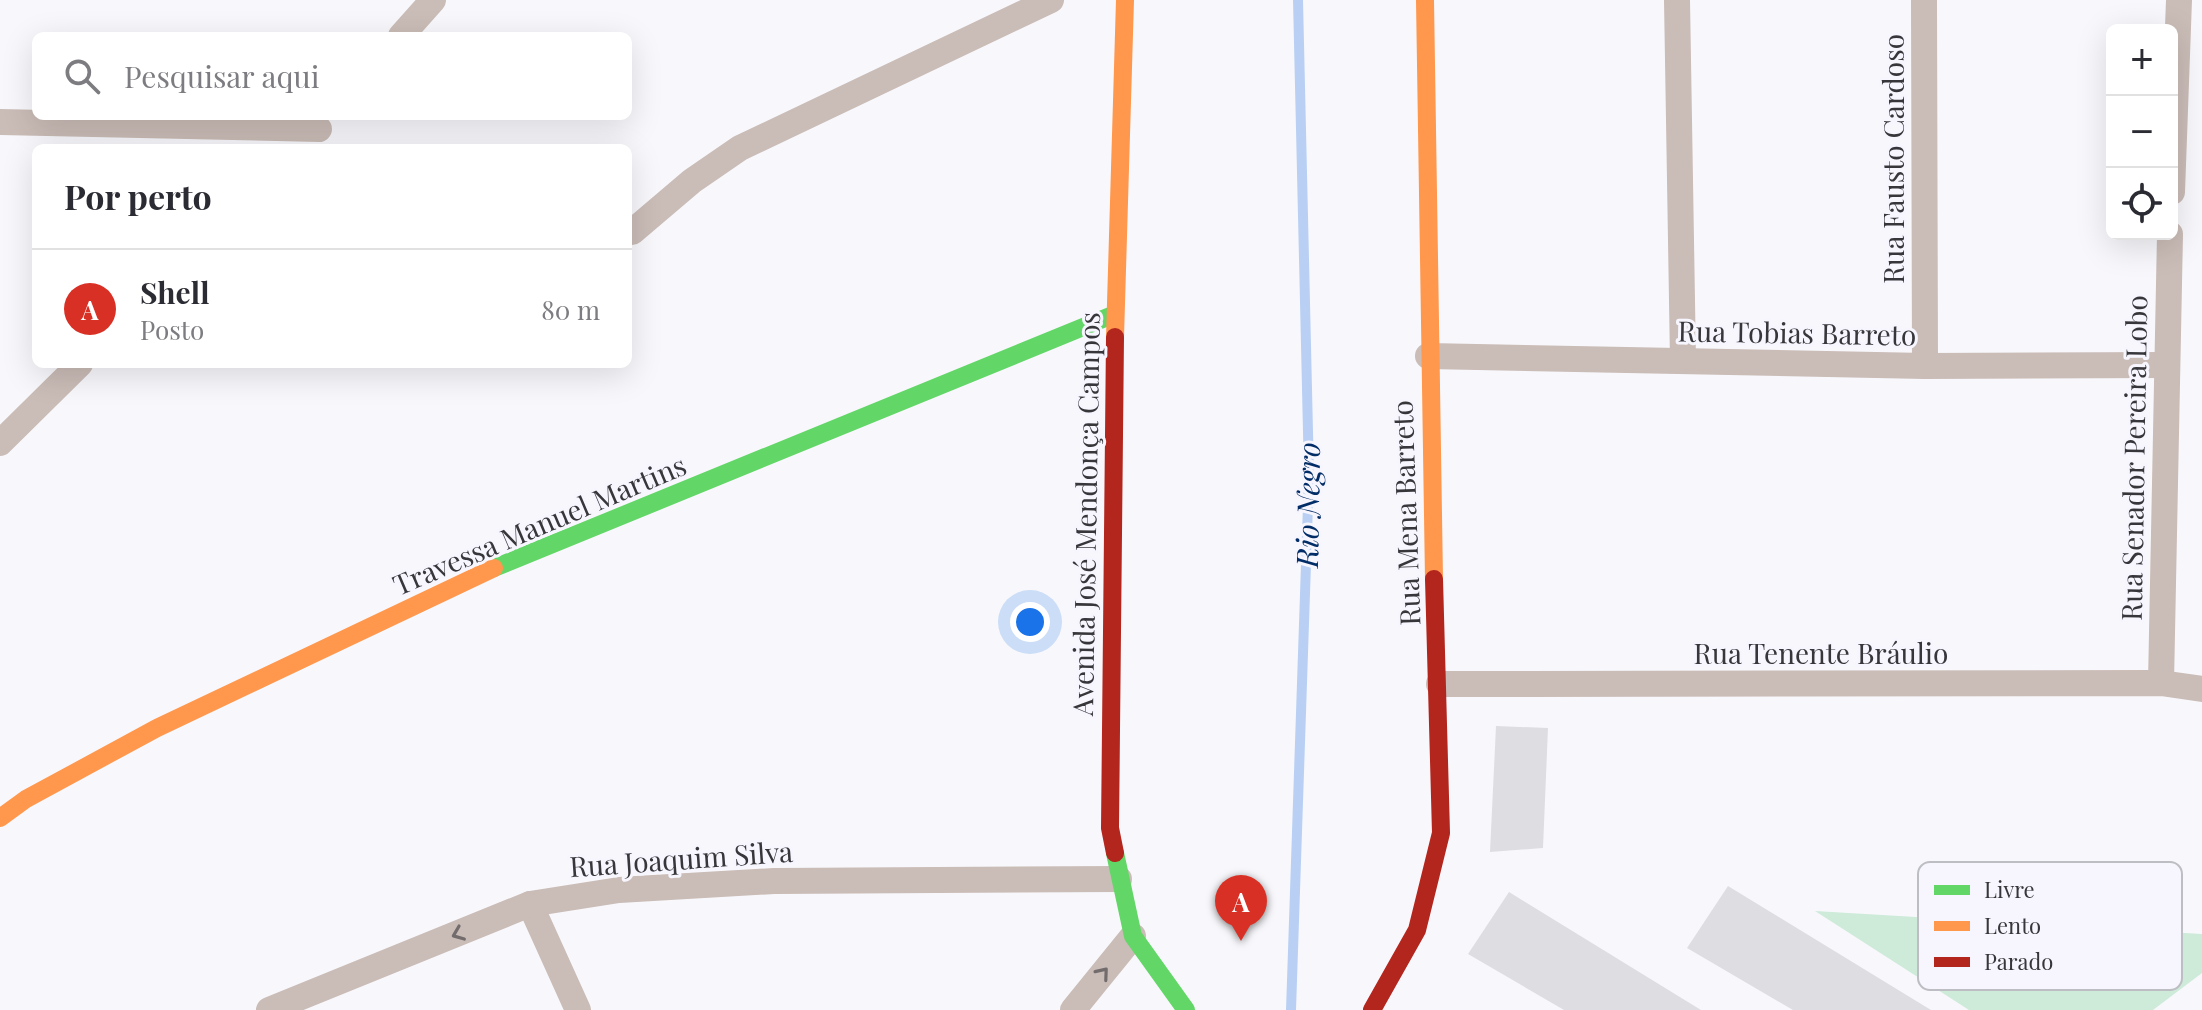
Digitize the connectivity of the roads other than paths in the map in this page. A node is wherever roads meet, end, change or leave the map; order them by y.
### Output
1 (433, 0) edge
2 (1051, 0) edge
3 (1125, 0) edge
4 (1425, 0) edge
5 (1677, 0) edge
6 (1924, 0) edge
7 (2179, 0) edge
8 (405, 32) edge
9 (0, 122) edge
10 (325, 123) edge
11 (304, 144) edge
12 (2173, 168) edge
13 (632, 232) dead end
14 (2170, 240) edge
15 (1115, 314) junction
16 (1428, 356) junction
17 (1683, 361) junction
18 (2166, 365) junction
19 (1925, 366) junction
20 (76, 368) edge
21 (0, 443) edge
22 (2161, 683) junction
23 (1439, 684) junction
24 (2202, 689) edge
25 (0, 818) edge
26 (1119, 879) junction
27 (530, 904) junction
28 (1133, 936) junction
29 (269, 1010) edge
30 (578, 1010) edge
31 (1073, 1010) edge
32 (1186, 1010) edge
33 (1372, 1010) edge

1 - 8 street
2 - 13 street
3 - 15 street, Avenida José Mendonça Campos
4 - 16 street, Rua Mena Barreto
5 - 17 street
6 - 19 street, Rua Fausto Cardoso
7 - 12 street
9 - 10 street
10 - 11 street
14 - 18 street, Rua Senador Pereira Lobo
15 - 25 street, Travessa Manuel Martins
15 - 26 street, Avenida José Mendonça Campos
16 - 17 street, Rua Tobias Barreto
16 - 23 street, Rua Mena Barreto
17 - 19 street, Rua Tobias Barreto
18 - 19 street, Rua Tobias Barreto
18 - 22 street, Rua Senador Pereira Lobo
20 - 21 street
22 - 23 street, Rua Tenente Bráulio
22 - 24 street, Rua Tenente Bráulio
23 - 33 street, Rua Mena Barreto
26 - 27 street, Rua Joaquim Silva
26 - 28 street, Avenida José Mendonça Campos
27 -> 29 street, Rua Joaquim Silva
27 - 30 street
31 -> 28 street
28 - 32 street, Avenida José Mendonça Campos

